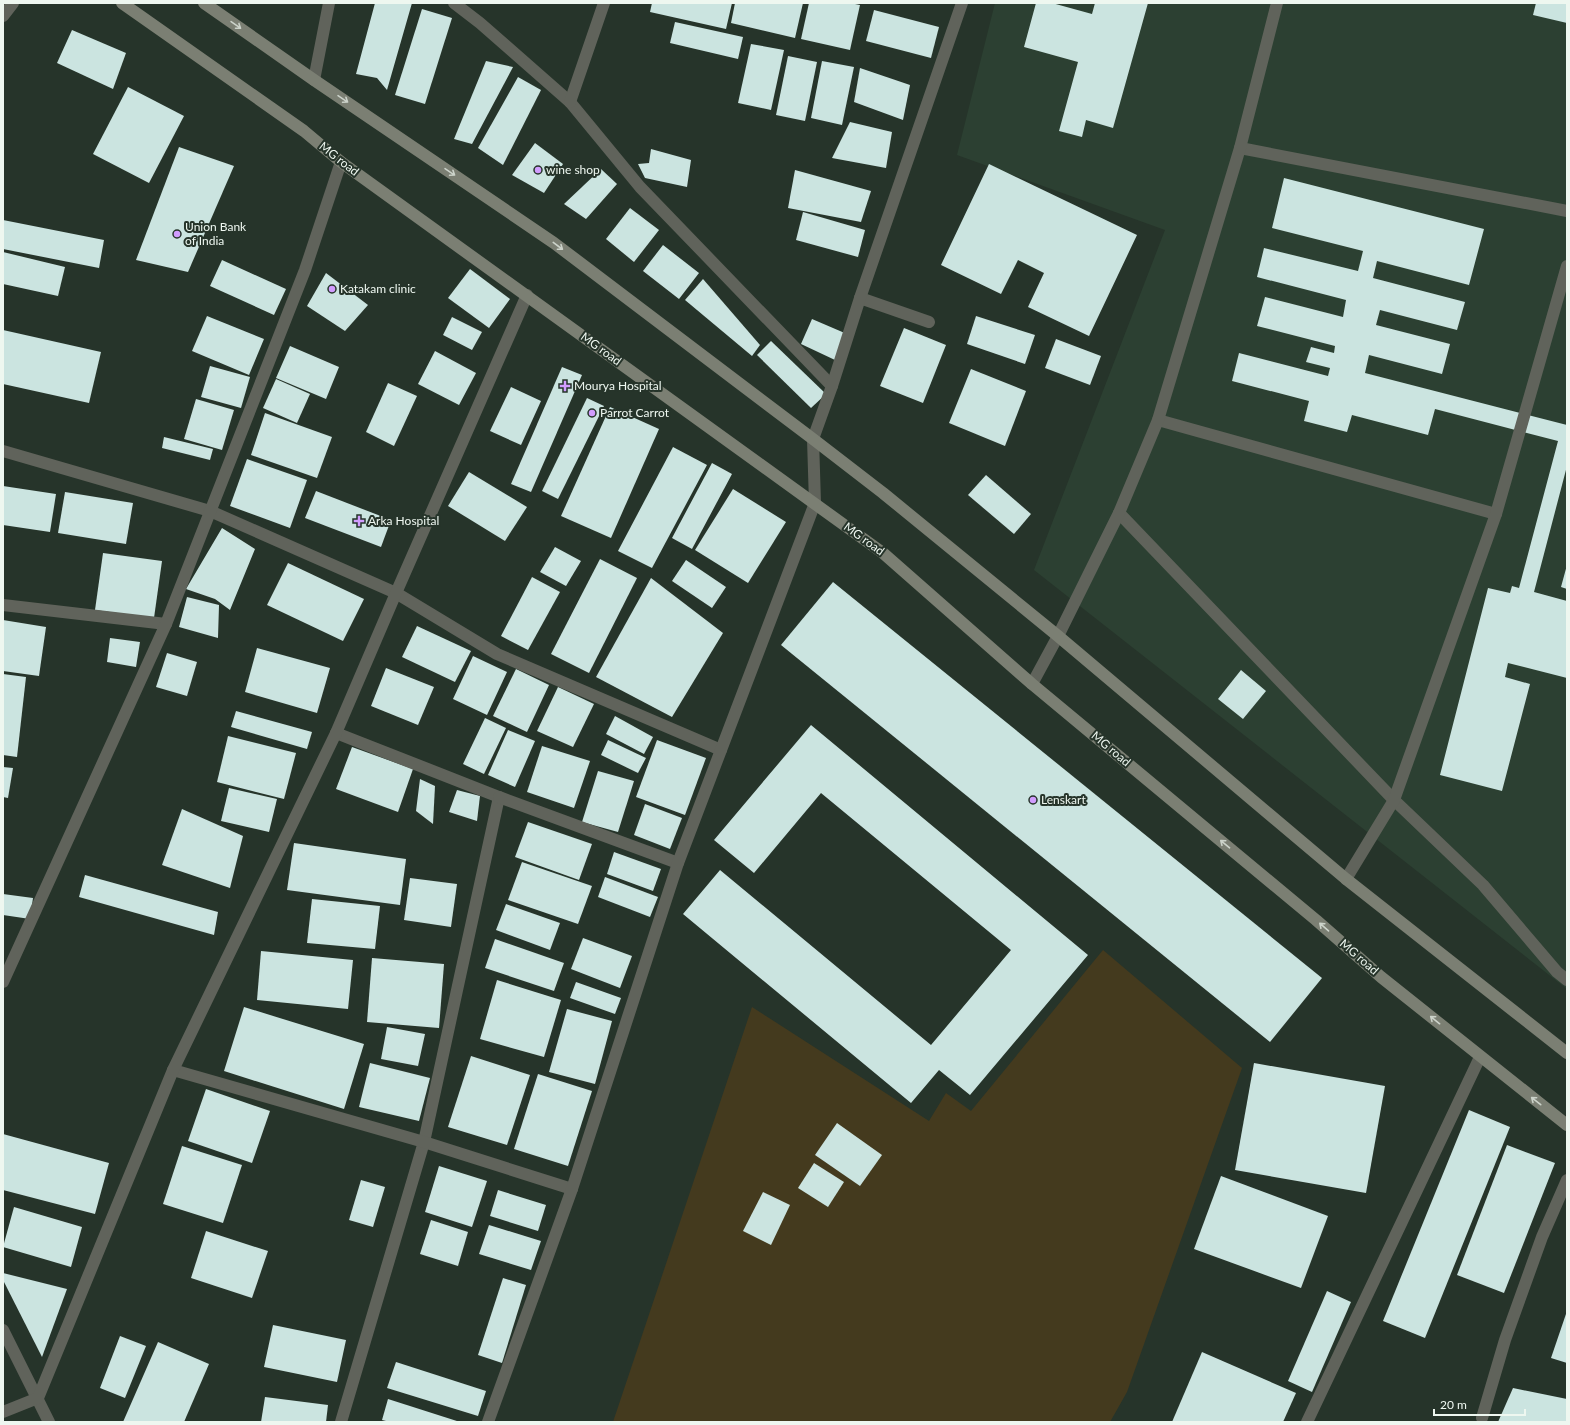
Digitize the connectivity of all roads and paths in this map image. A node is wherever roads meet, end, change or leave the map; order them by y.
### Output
1 (13, 3) edge
2 (122, 3) edge
3 (204, 3) edge
4 (329, 3) edge
5 (454, 3) edge
6 (604, 3) edge
7 (962, 3) edge
8 (1277, 3) edge
9 (3, 16) edge
10 (314, 80) junction
11 (570, 102) junction
12 (1240, 148) junction
13 (341, 162) junction
14 (1567, 211) edge
15 (1567, 266) edge
16 (527, 295) junction
17 (860, 298) junction
18 (929, 322) dead end
19 (832, 386) junction
20 (1158, 420) junction
21 (813, 439) junction
22 (3, 451) edge
23 (815, 503) junction
24 (210, 511) junction
25 (1119, 513) junction
26 (1496, 514) junction
27 (396, 593) junction
28 (3, 605) edge
29 (166, 624) junction
30 (1058, 636) junction
31 (1032, 684) junction
32 (336, 733) junction
33 (721, 750) junction
34 (498, 797) junction
35 (1394, 800) junction
36 (678, 863) junction
37 (1346, 880) junction
38 (1567, 980) edge
39 (3, 982) edge
40 (1567, 1053) edge
41 (1480, 1057) junction
42 (173, 1070) junction
43 (1567, 1125) edge
44 (424, 1142) junction
45 (1567, 1180) edge
46 (572, 1189) junction
47 (3, 1330) edge
48 (38, 1398) junction
49 (3, 1412) edge
50 (1482, 1418) dead end
51 (49, 1422) edge
52 (341, 1422) edge
53 (488, 1422) edge
54 (1307, 1422) edge

1 - 9 street
2 - 13 main road, MG road
3 -> 10 main road
4 - 10 street
5 - 11 street
6 - 11 street
7 - 17 street
8 - 12 street
10 -> 21 main road
11 - 19 street
12 - 14 street
12 - 20 street
13 - 16 main road, MG road
13 - 24 street
15 - 26 street
16 - 23 main road, MG road
16 - 27 street
17 - 18 street
17 - 19 street
19 - 21 street
20 - 25 street
20 - 26 street
21 - 23 street
21 - 30 main road
22 - 24 street
23 - 31 main road, MG road
23 - 33 street
24 - 27 street
24 - 29 street
25 - 30 street
25 - 35 street
26 - 35 street
27 - 32 street
27 - 33 street
28 - 29 street
29 - 39 street
30 - 31 street
30 - 37 main road
41 -> 31 main road, MG road
32 - 34 street
32 - 42 street
33 - 36 street
34 - 36 street
34 - 44 street
35 - 37 street
35 - 38 street
36 - 46 street
37 - 40 main road
43 -> 41 main road, MG road
41 - 54 street
42 - 44 street
42 - 48 street
44 - 46 street
44 - 52 street
45 - 50 street
46 - 53 street
47 - 48 street
48 - 49 street
48 - 51 street

